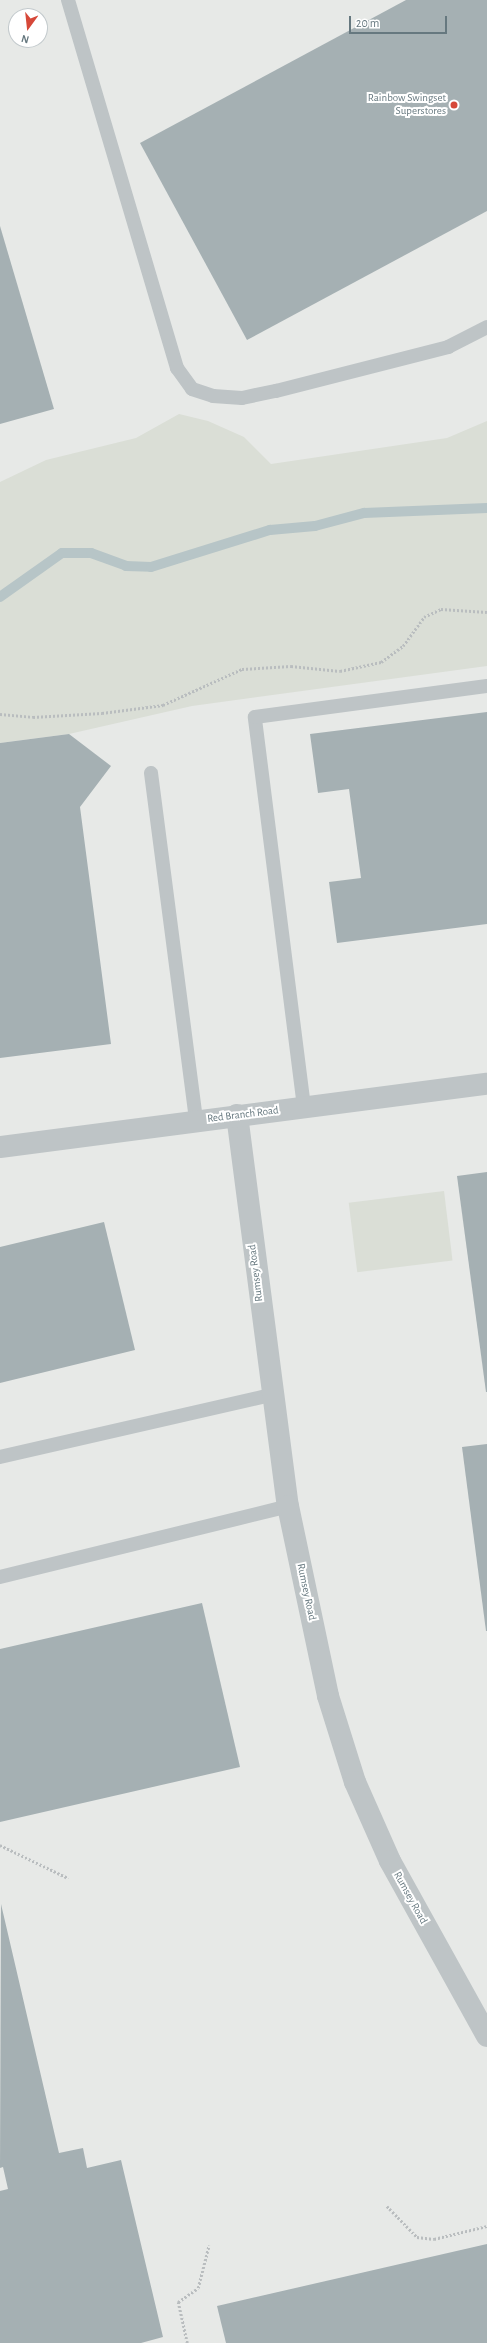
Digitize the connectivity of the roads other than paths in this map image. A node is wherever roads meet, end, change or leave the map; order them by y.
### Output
1 (68, 0) edge
2 (487, 327) edge
3 (487, 686) edge
4 (151, 773) dead end
5 (487, 1084) edge
6 (304, 1107) junction
7 (237, 1115) junction
8 (196, 1121) junction
9 (0, 1147) edge
10 (271, 1395) junction
11 (0, 1457) edge
12 (288, 1506) junction
13 (0, 1577) edge
14 (487, 2036) edge

1 - 2 lane
3 - 6 lane
4 - 8 lane
5 - 6 street, Red Branch Road
6 - 7 street, Red Branch Road
7 - 8 street, Red Branch Road
7 - 10 street, Rumsey Road
8 - 9 street, Red Branch Road
10 - 11 lane
10 - 12 street, Rumsey Road
12 - 13 lane
12 - 14 street, Rumsey Road

